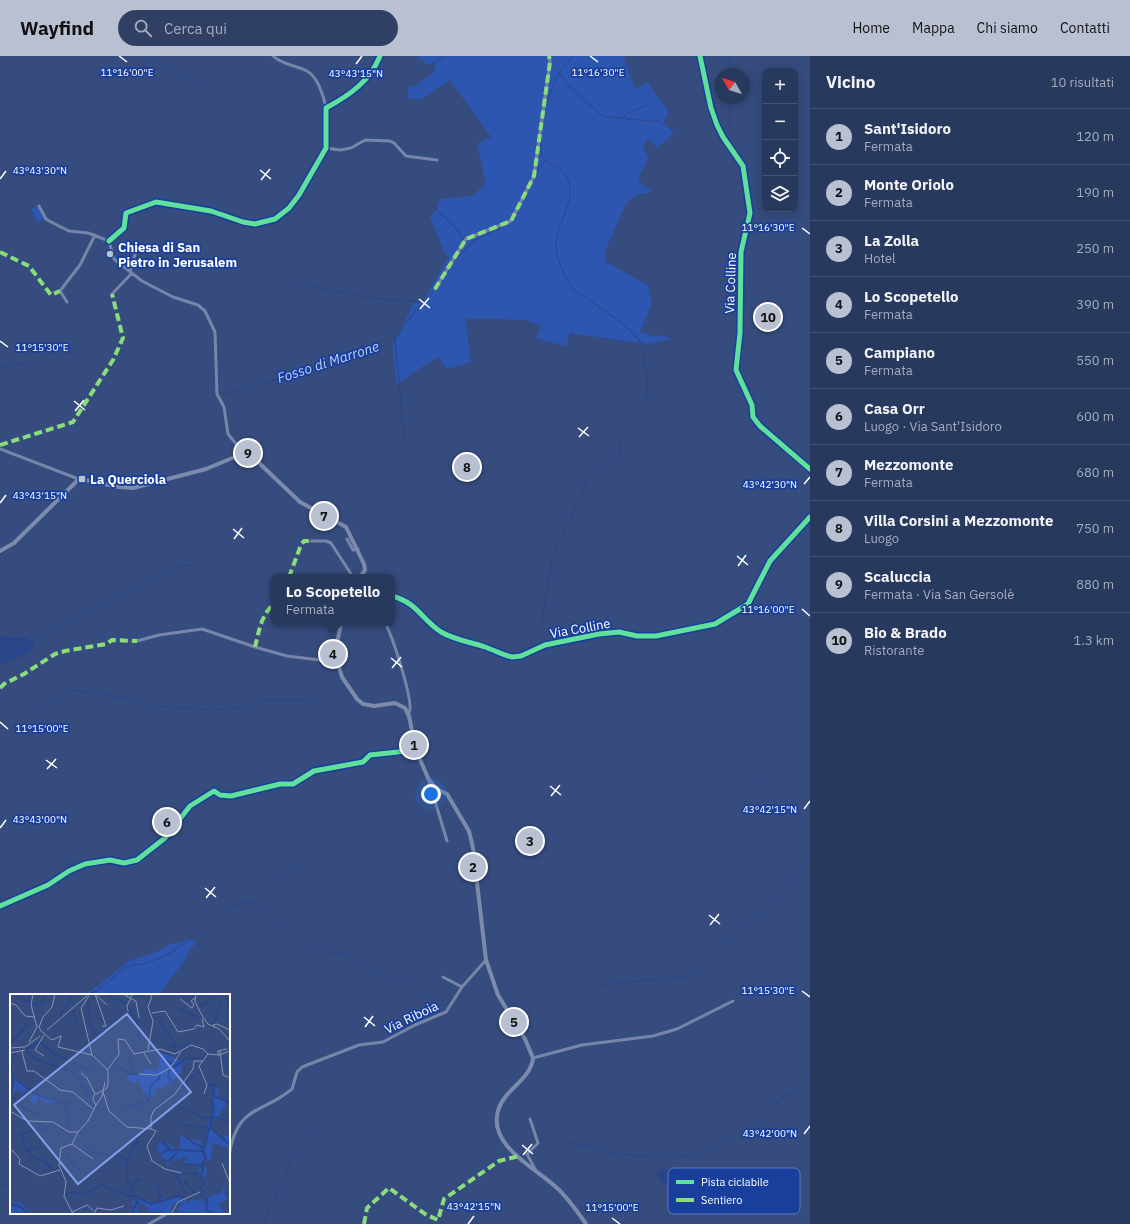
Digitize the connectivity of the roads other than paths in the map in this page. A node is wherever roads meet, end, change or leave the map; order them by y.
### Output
1 (272, 56) edge
2 (380, 56) edge
3 (549, 56) edge
4 (700, 56) edge
5 (326, 108) junction
6 (326, 148) junction
7 (437, 160) dead end
8 (39, 206) dead end
9 (95, 235) junction
10 (109, 241) junction
11 (137, 248) dead end
12 (131, 272) junction
13 (435, 289) dead end
14 (112, 294) dead end
15 (67, 302) dead end
16 (0, 449) edge
17 (246, 456) junction
18 (810, 469) edge
19 (78, 480) junction
20 (810, 517) edge
21 (347, 539) dead end
22 (311, 541) dead end
23 (358, 549) junction
24 (0, 551) edge
25 (351, 574) edge
26 (361, 574) edge
27 (395, 597) edge
28 (340, 626) edge
29 (387, 626) edge
30 (137, 641) dead end
31 (336, 658) junction
32 (408, 713) junction
33 (416, 750) junction
34 (428, 778) junction
35 (448, 841) dead end
36 (0, 906) edge
37 (486, 960) junction
38 (443, 977) dead end
39 (462, 987) junction
40 (733, 1001) dead end
41 (533, 1058) junction
42 (530, 1119) dead end
43 (230, 1152) edge
44 (535, 1169) junction
45 (166, 1214) edge
46 (149, 1224) edge
47 (586, 1224) edge

1 - 5 street
2 - 5 street
3 - 13 street
4 - 18 street, Via Colline
5 - 6 street
6 - 7 street
6 - 10 street
8 - 9 street
9 - 10 street
9 - 15 street
10 - 12 street
11 - 12 street
12 - 14 street
12 - 17 street
16 - 19 street
17 - 19 main road
17 - 23 main road
19 - 24 main road
20 - 27 street, Via Colline
21 - 23 street
22 - 25 street
23 - 26 main road
28 - 31 main road
29 - 32 street
30 - 31 street
31 - 32 main road
32 - 33 main road
33 - 34 main road
33 - 36 street
34 - 35 street
34 - 37 main road
37 - 39 street, Via Riboia
37 - 41 main road
38 - 39 street
39 - 43 street, Via Riboia
40 - 41 street
41 - 44 main road
42 - 44 street
44 - 47 main road
45 - 46 street

